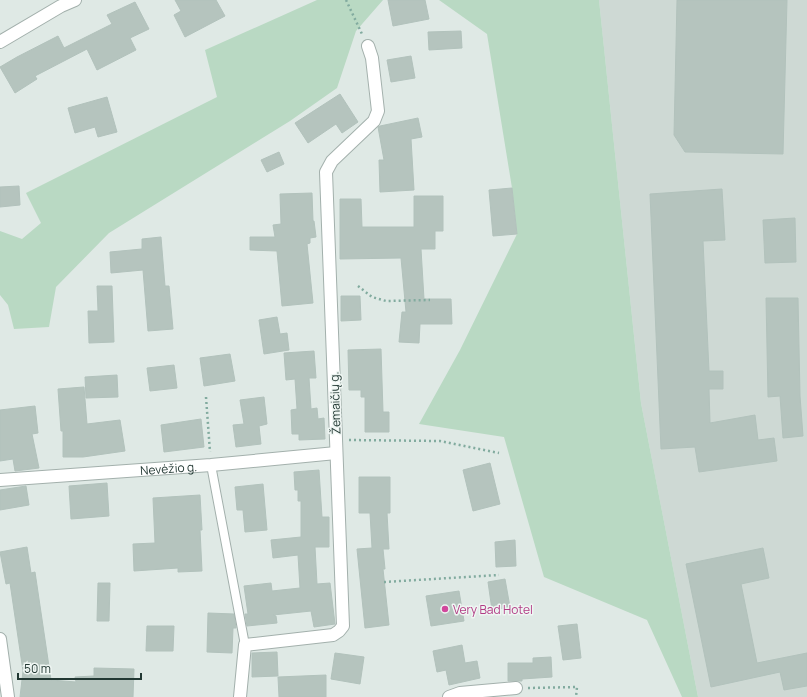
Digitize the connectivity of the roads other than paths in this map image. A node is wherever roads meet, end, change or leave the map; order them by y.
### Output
1 (75, 0) edge
2 (0, 42) edge
3 (368, 46) road end
4 (336, 453) junction
5 (211, 465) junction
6 (0, 480) edge
7 (0, 639) edge
8 (245, 645) junction
9 (516, 688) road end
10 (8, 697) edge
11 (240, 697) edge
12 (449, 697) edge

1 - 2 street
3 - 4 street, Žemaičių g.
4 - 5 street, Nevėžio g.
4 - 8 street, Žemaičių g.
5 - 6 street, Nevėžio g.
5 - 8 lane
7 - 10 street
8 - 11 street
9 - 12 street

